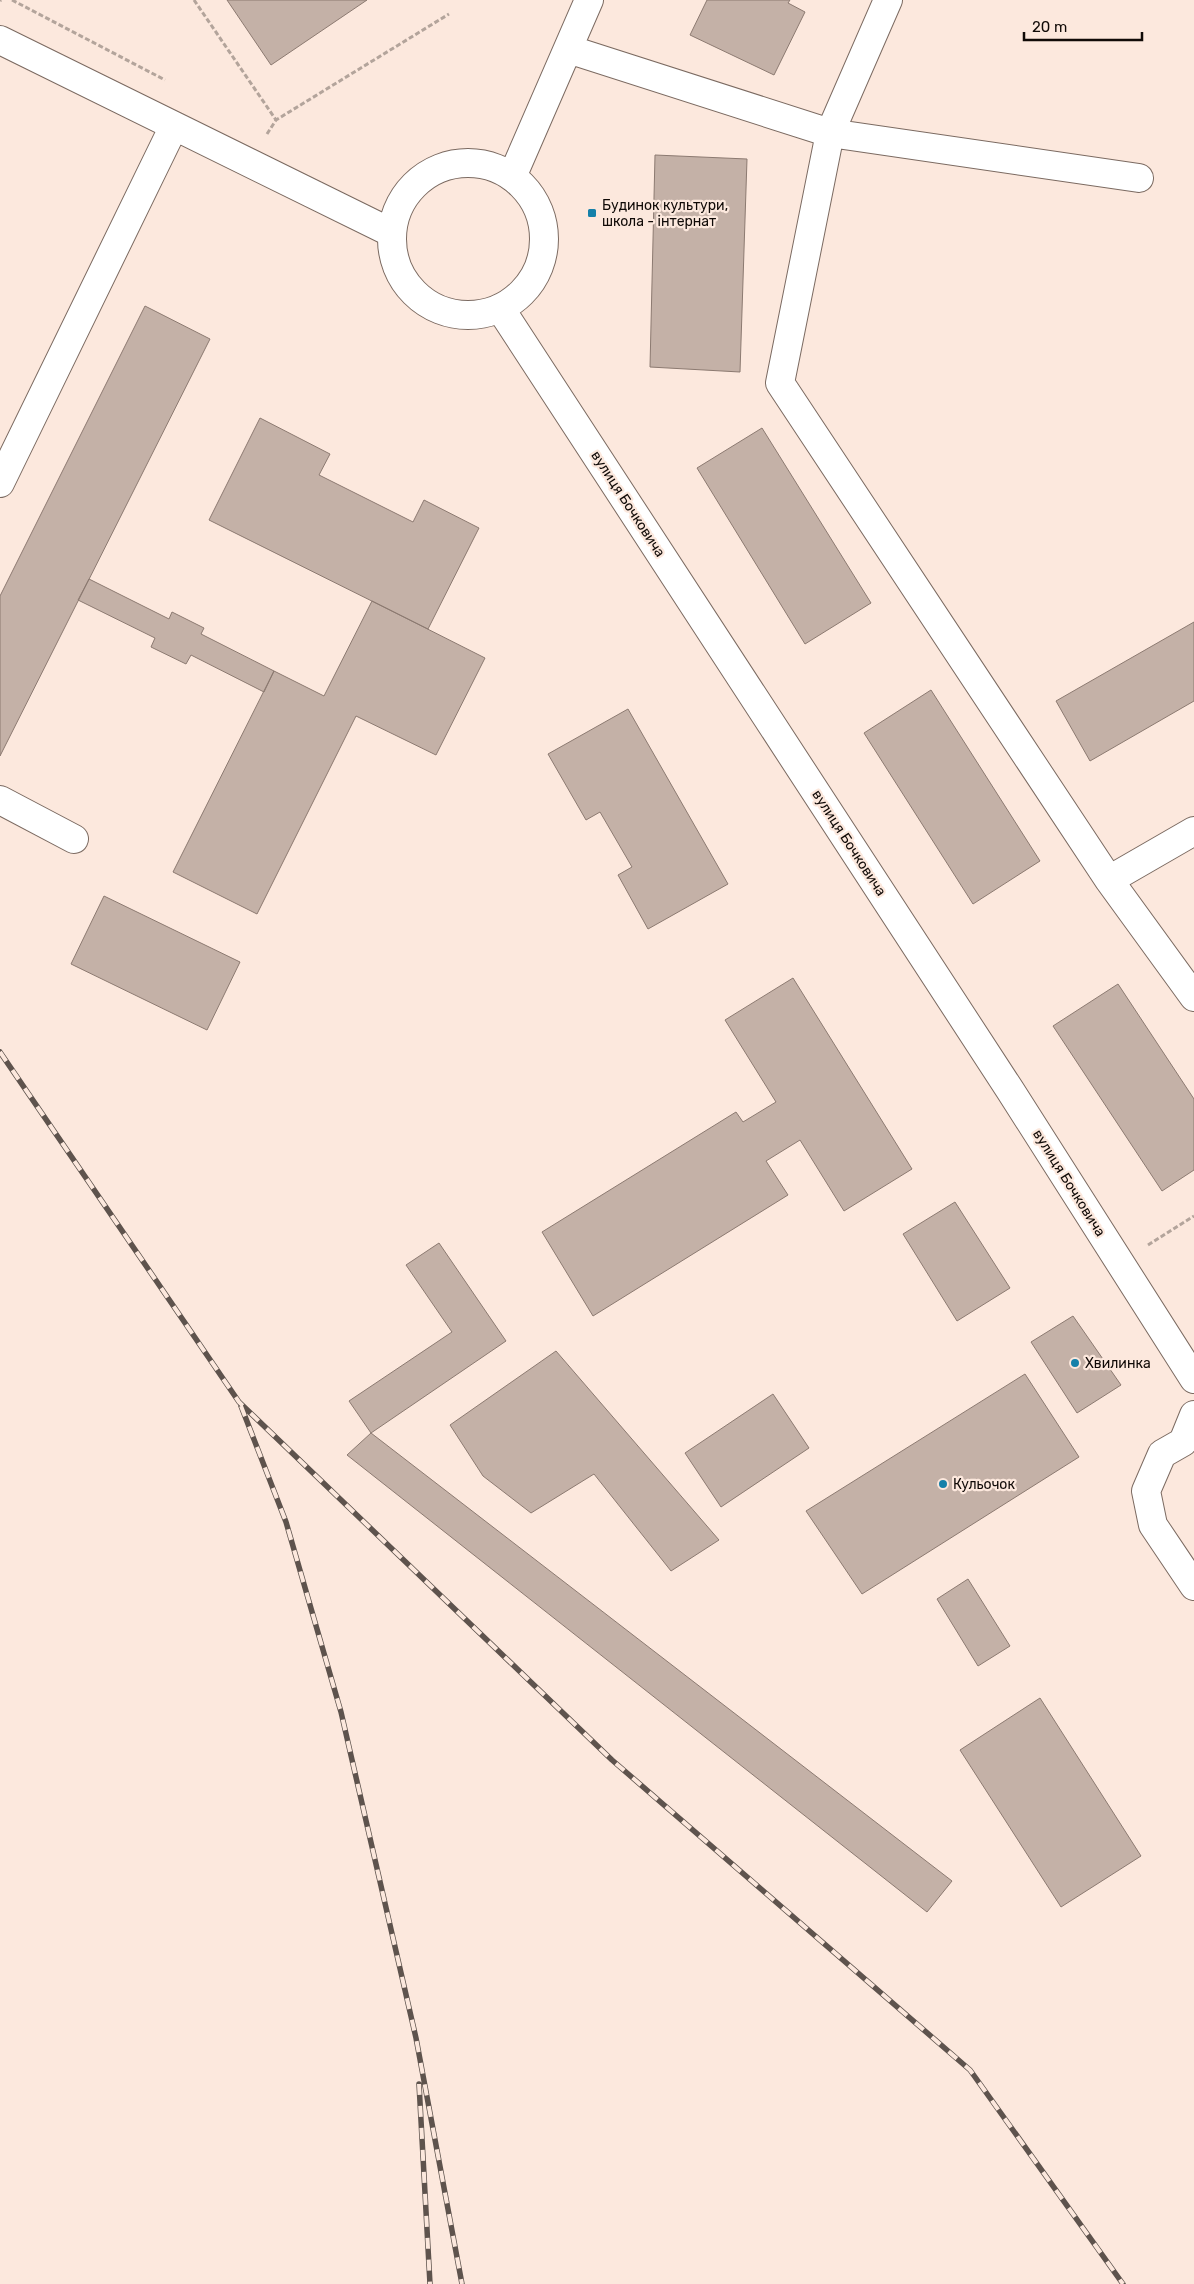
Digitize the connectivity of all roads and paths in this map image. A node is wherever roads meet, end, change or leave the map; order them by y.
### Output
1 (12, 0) edge
2 (194, 0) edge
3 (589, 0) edge
4 (888, 0) edge
5 (449, 14) dead end
6 (0, 40) edge
7 (568, 49) junction
8 (170, 83) dead end
9 (174, 126) junction
10 (259, 129) dead end
11 (268, 133) dead end
12 (830, 133) junction
13 (512, 177) junction
14 (1139, 178) dead end
15 (392, 233) junction
16 (500, 308) junction
17 (0, 483) edge
18 (0, 800) edge
19 (1194, 831) edge
20 (74, 839) dead end
21 (1109, 880) junction
22 (1194, 997) edge
23 (1194, 1216) edge
24 (1120, 1263) junction
25 (1191, 1375) edge
26 (1194, 1411) edge
27 (1194, 1415) edge
28 (1194, 1586) edge

1 - 8 path
2 - 5 path
3 - 7 street
4 - 12 street
6 - 9 street
7 - 12 street
7 - 13 street
9 - 15 street
9 - 17 street
10 - 11 path
12 - 14 street
12 - 21 street
13 - 15 street
13 - 16 street
15 - 16 street
16 - 24 street, вулиця Бочковича
18 - 20 street
19 - 21 street
21 - 22 street
23 - 24 path
24 - 25 street, вулиця Бочковича
25 - 26 street
27 - 28 street

